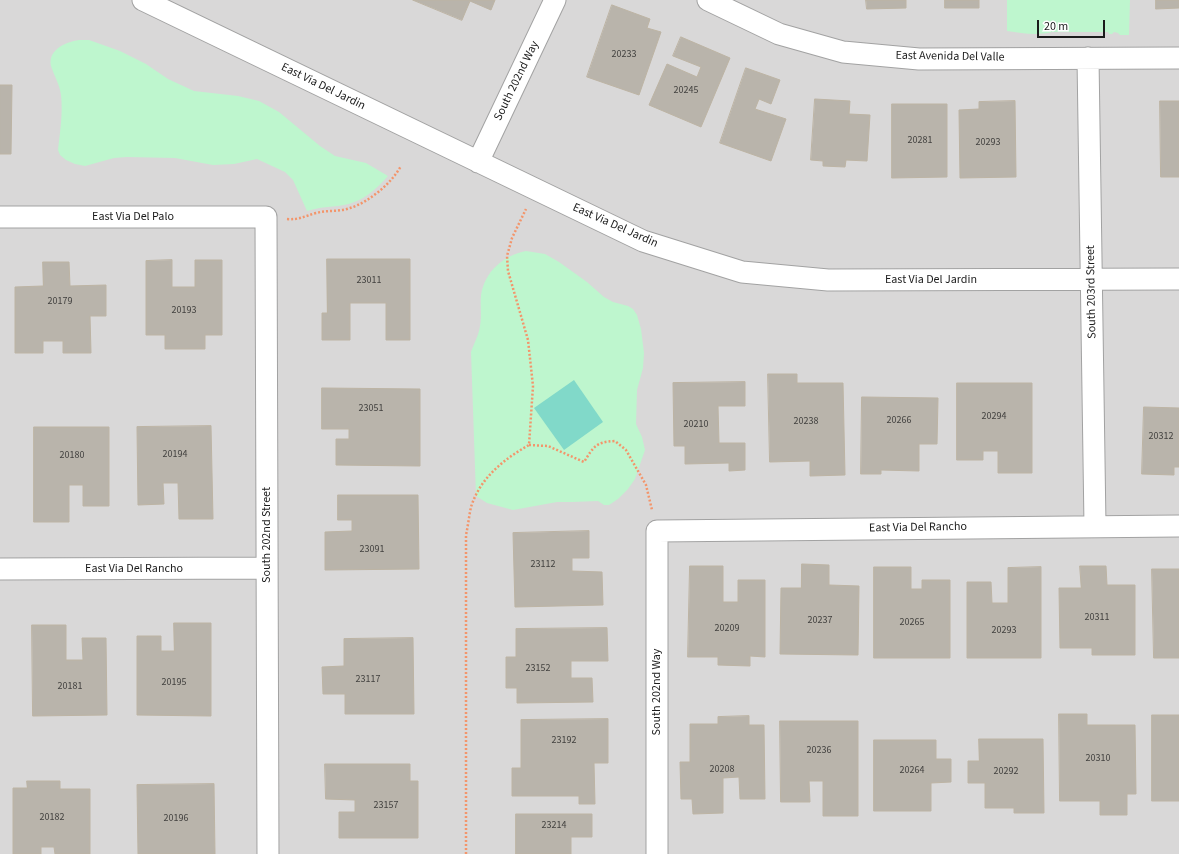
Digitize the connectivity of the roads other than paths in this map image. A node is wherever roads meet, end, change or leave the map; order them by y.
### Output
1 (143, 0) edge
2 (555, 0) edge
3 (708, 0) edge
4 (1088, 58) junction
5 (1179, 58) edge
6 (478, 162) junction
7 (0, 217) edge
8 (266, 217) joint
9 (1179, 279) edge
10 (1091, 280) junction
11 (1095, 526) junction
12 (1179, 526) edge
13 (657, 531) joint
14 (267, 568) junction
15 (0, 569) edge
16 (268, 854) edge
17 (657, 854) edge

1 - 6 street, East Via Del Jardin
2 - 6 street, South 202nd Way
3 - 4 street, East Avenida Del Valle
4 - 5 street, East Avenida Del Valle
4 - 10 street, South 203rd Street
6 - 10 street, East Via Del Jardin
7 - 8 street, East Via Del Palo
8 - 14 street, South 202nd Street
9 - 10 street, East Via Del Jardin
10 - 11 street, South 203rd Street
11 - 12 street, East Via Del Rancho
11 - 13 street, East Via Del Rancho
13 - 17 street, South 202nd Way
14 - 15 street, East Via Del Rancho
14 - 16 street, South 202nd Street

